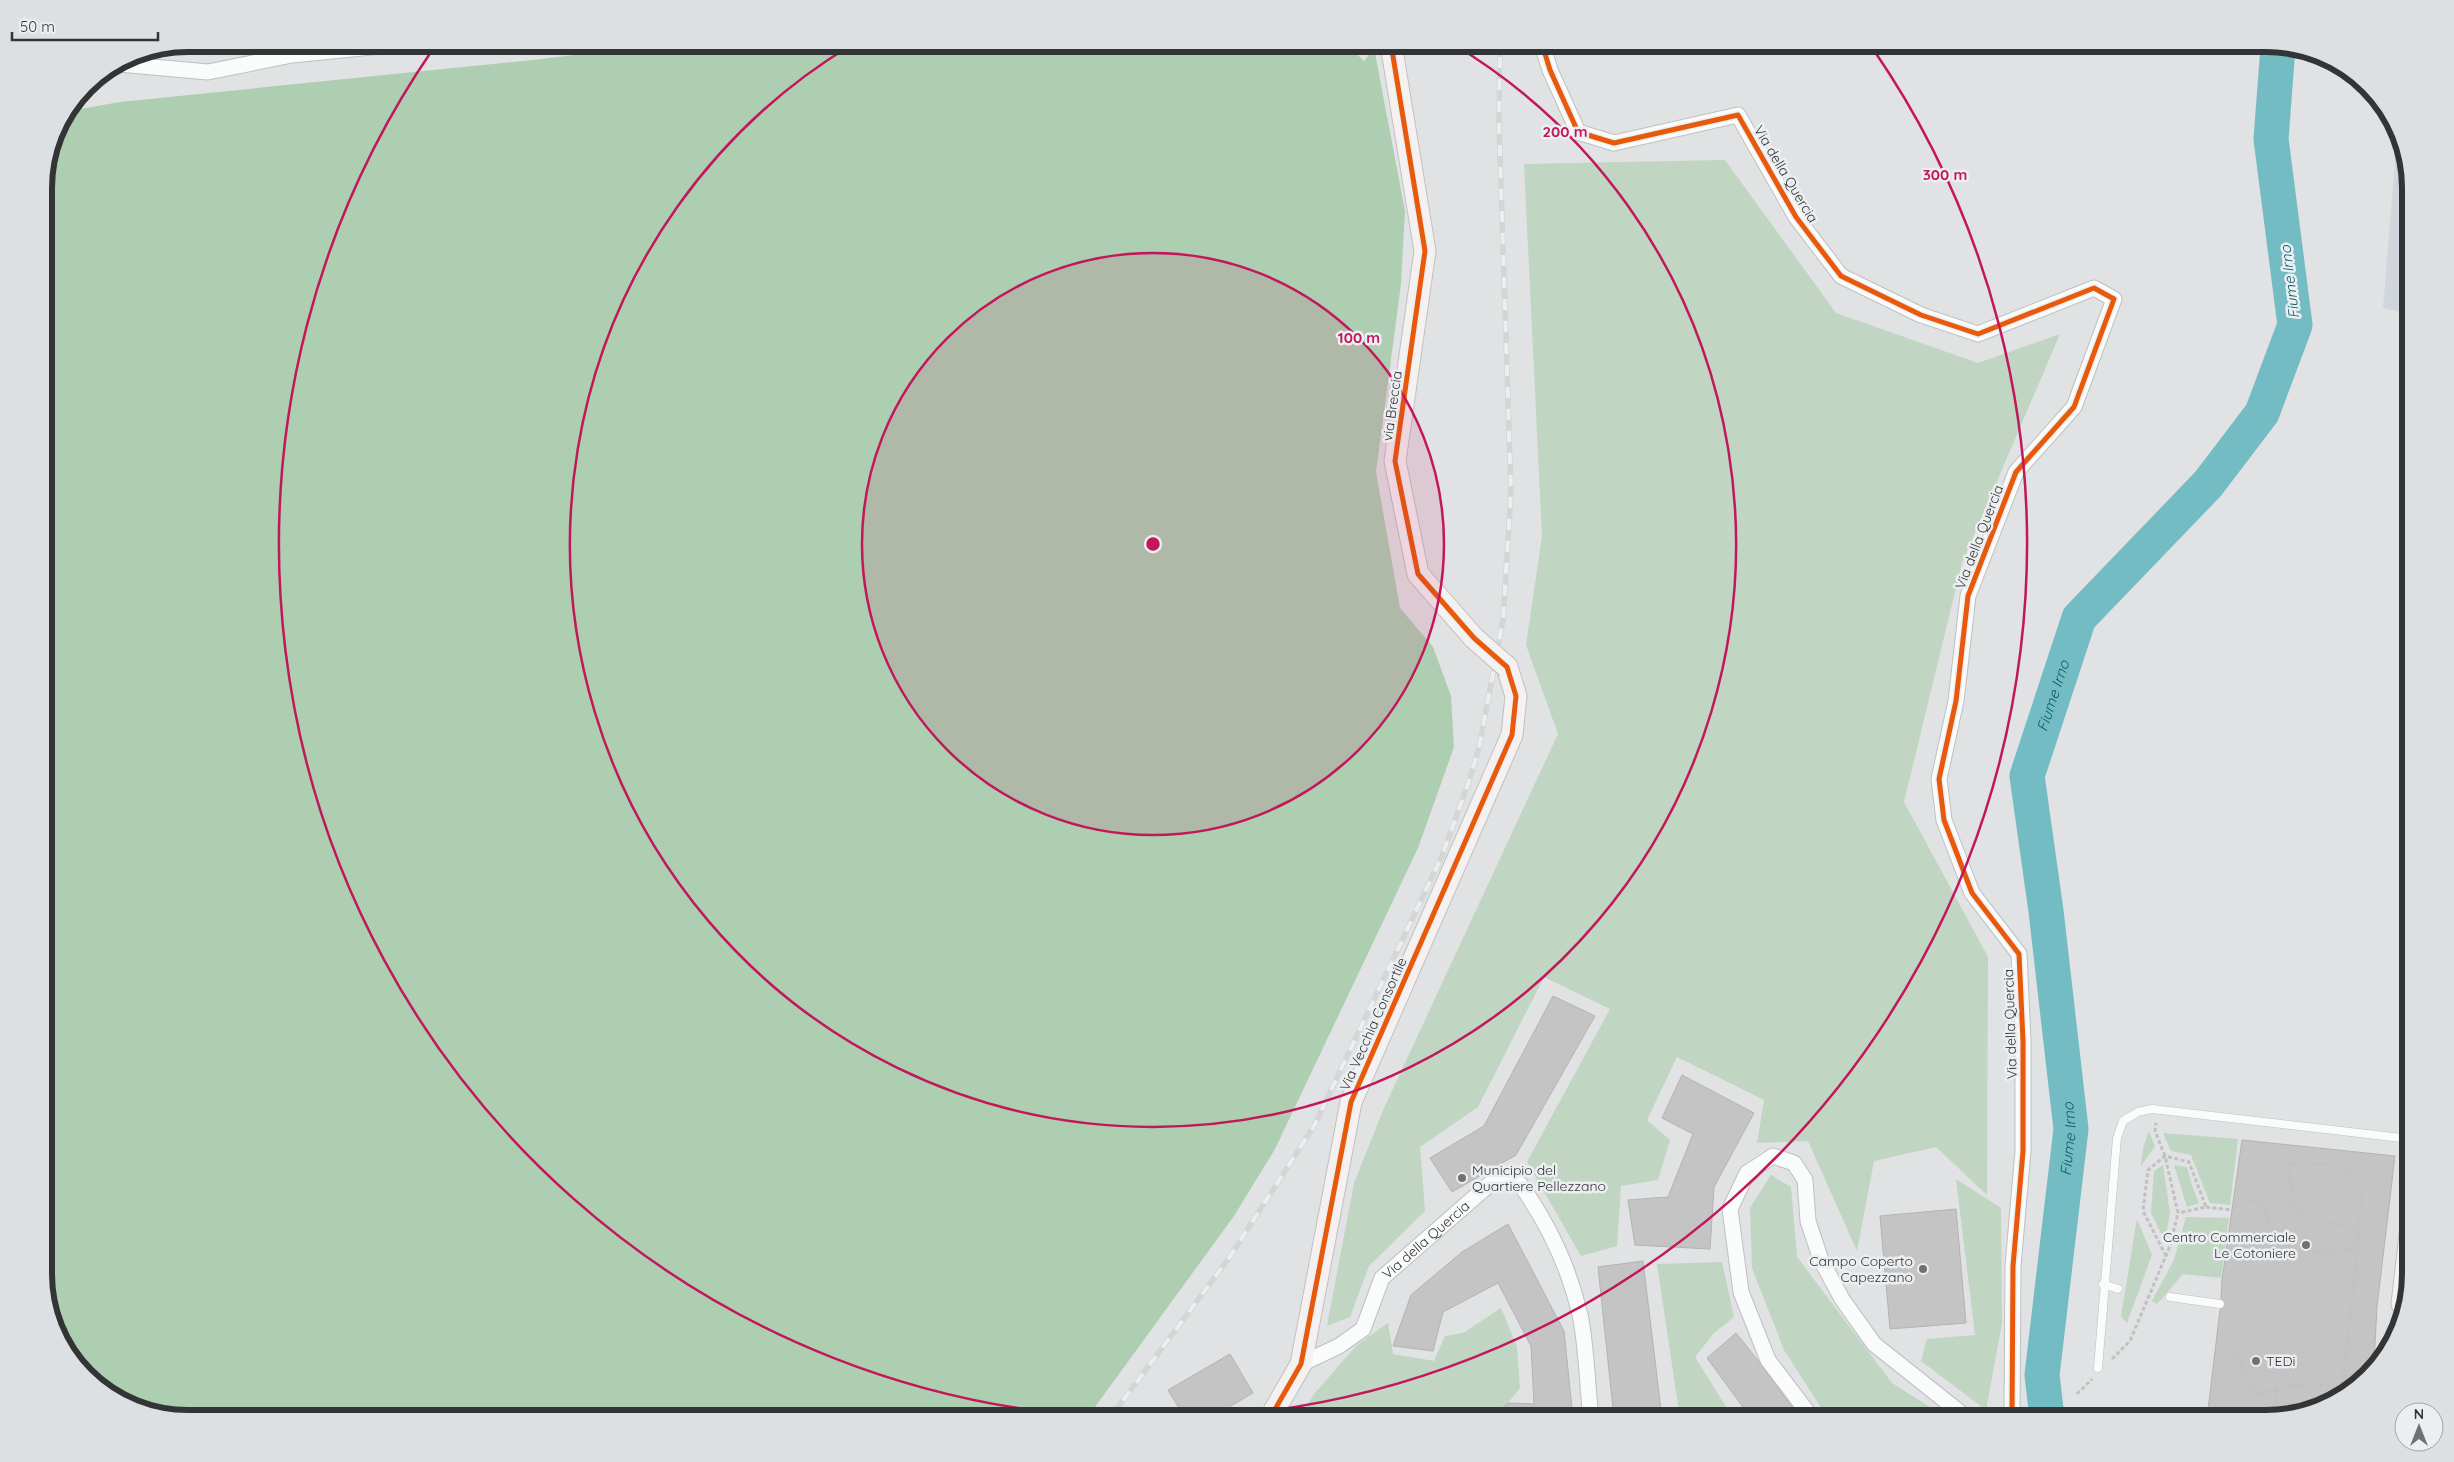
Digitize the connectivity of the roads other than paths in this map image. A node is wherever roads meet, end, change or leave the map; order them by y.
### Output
1 (325, 52) edge
2 (1392, 52) edge
3 (1544, 52) edge
4 (131, 65) edge
5 (1512, 736) joint
6 (2402, 1138) edge
7 (2103, 1284) junction
8 (2118, 1289) dead end
9 (2170, 1297) dead end
10 (2220, 1304) dead end
11 (1300, 1364) junction
12 (2097, 1371) road end
13 (1274, 1410) edge
14 (1589, 1410) edge
15 (1806, 1410) edge
16 (1956, 1410) edge
17 (2012, 1410) edge

1 - 4 street
2 - 5 street, via Breccia, bridge
3 - 17 street, Via della Quercia
5 - 11 street, Via Vecchia Consortile
6 - 7 lane
7 - 8 lane
7 - 12 lane
9 - 10 lane
11 - 13 street, Via Vecchia Consortile
11 - 14 street, Via della Quercia
15 - 16 street

